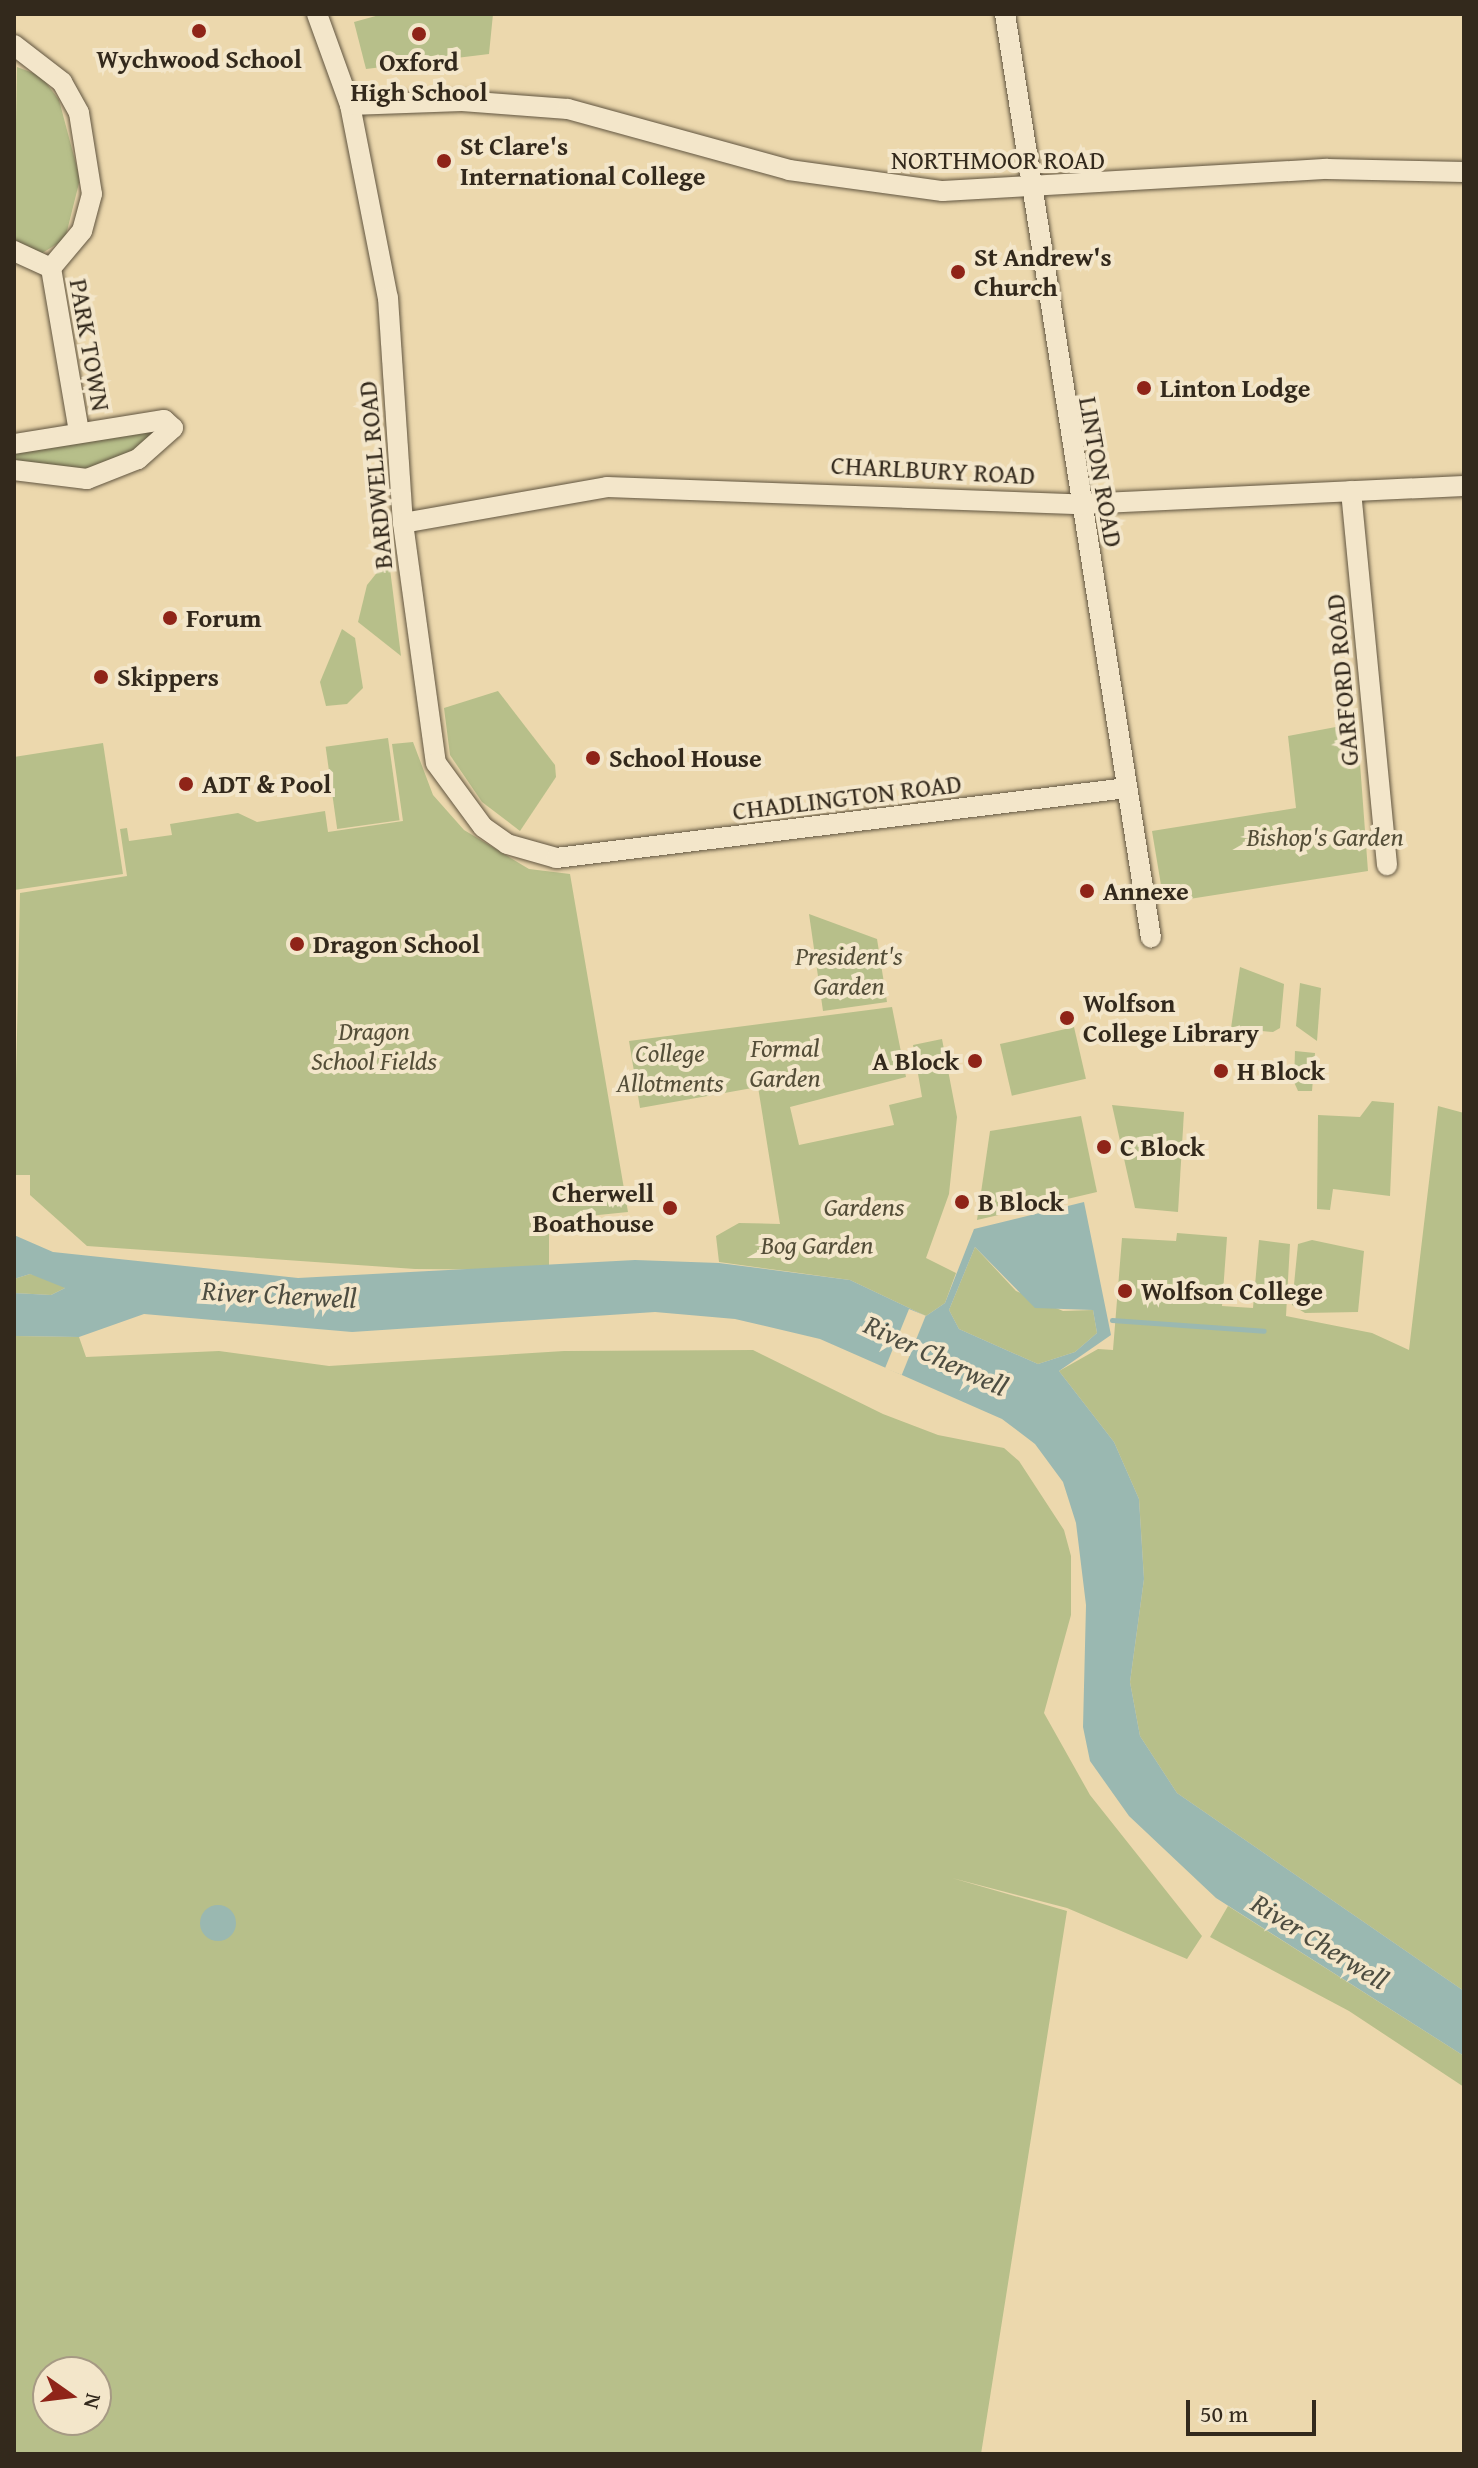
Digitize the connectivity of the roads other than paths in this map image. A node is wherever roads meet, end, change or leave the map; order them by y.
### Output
1 (317, 14) edge
2 (1005, 14) edge
3 (15, 40) edge
4 (350, 105) junction
5 (1464, 172) edge
6 (1028, 191) junction
7 (14, 251) edge
8 (51, 268) junction
9 (79, 432) junction
10 (14, 444) edge
11 (14, 470) edge
12 (1464, 486) edge
13 (1351, 491) junction
14 (1081, 504) junction
15 (403, 523) junction
16 (1127, 788) junction
17 (573, 857) joint
18 (1387, 865) dead end
19 (1151, 938) dead end

1 - 4 street, BARDWELL ROAD
2 - 6 street, LINTON ROAD
3 - 8 street, PARK TOWN
4 - 6 street, NORTHMOOR ROAD
4 - 15 street, BARDWELL ROAD
5 - 6 street, NORTHMOOR ROAD
6 - 14 street, LINTON ROAD
7 - 8 street, PARK TOWN
8 - 9 street, PARK TOWN
9 - 10 street, PARK TOWN
9 - 11 street, PARK TOWN
12 - 13 street, CHARLBURY ROAD
13 - 14 street, CHARLBURY ROAD
13 - 18 street, GARFORD ROAD
14 - 15 street, CHARLBURY ROAD
14 - 16 street, LINTON ROAD
15 - 17 street, BARDWELL ROAD
16 - 17 street, CHADLINGTON ROAD
16 - 19 street, LINTON ROAD

